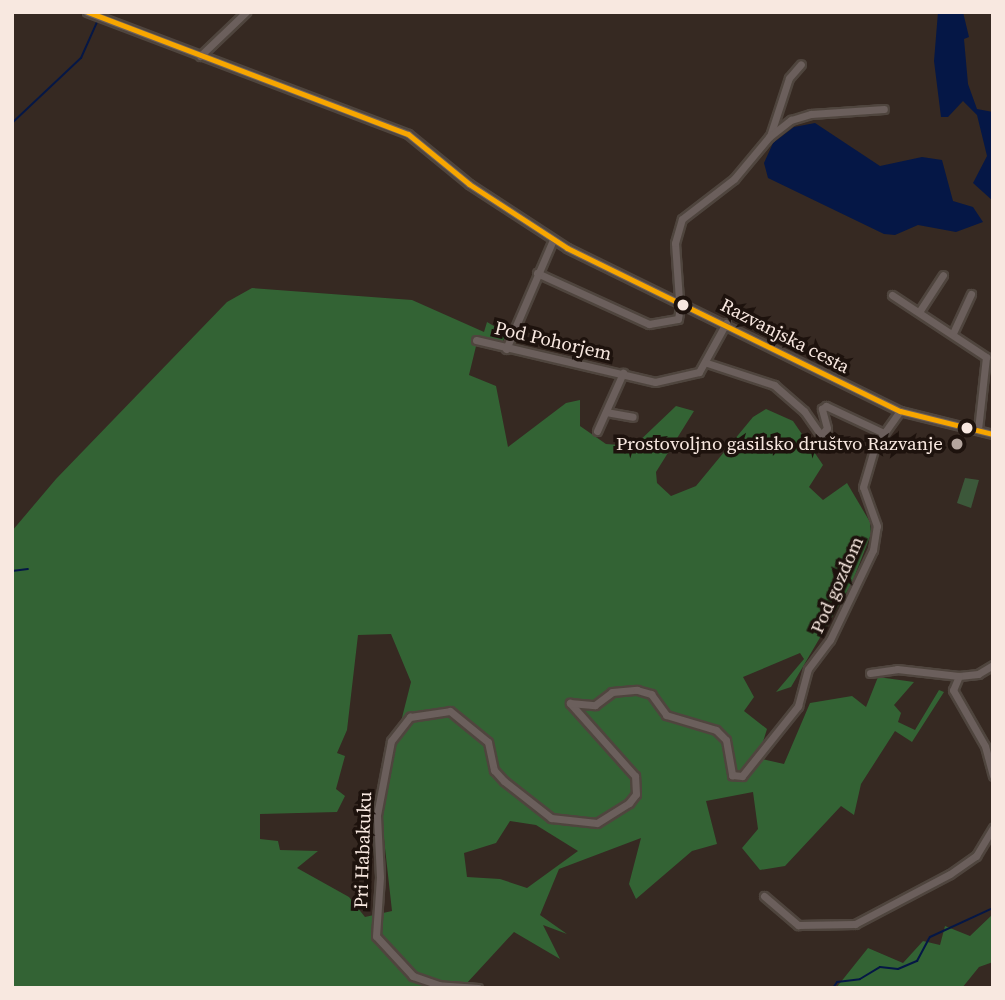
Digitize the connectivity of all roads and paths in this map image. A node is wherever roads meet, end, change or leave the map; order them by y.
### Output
1 (246, 12) edge
2 (94, 15) edge
3 (200, 56) junction
4 (801, 64) dead end
5 (884, 109) dead end
6 (769, 137) junction
7 (553, 240) junction
8 (537, 273) junction
9 (943, 275) dead end
10 (971, 294) dead end
11 (892, 295) dead end
12 (680, 301) junction
13 (919, 312) junction
14 (726, 323) junction
15 (953, 333) junction
16 (476, 340) dead end
17 (506, 349) junction
18 (708, 363) junction
19 (623, 373) junction
20 (606, 411) junction
21 (900, 411) junction
22 (633, 417) dead end
23 (978, 429) junction
24 (597, 432) dead end
25 (884, 433) junction
26 (993, 434) edge
27 (993, 665) edge
28 (870, 673) dead end
29 (959, 676) junction
30 (993, 776) edge
31 (551, 818) joint
32 (993, 828) edge
33 (764, 896) dead end
34 (478, 988) edge

1 - 3 street
2 - 3 street, Razvanjska cesta
3 - 7 street, Razvanjska cesta
4 - 6 street
5 - 6 street
6 - 12 street
7 - 8 street
7 - 12 street, Razvanjska cesta
8 - 12 street
8 - 17 street
9 - 13 street
10 - 15 street
11 - 13 street
12 - 14 street, Razvanjska cesta
13 - 15 street
14 - 18 street
14 - 21 street, Razvanjska cesta
15 - 23 street
16 - 17 street, Pod Pohorjem
17 - 19 street, Pod Pohorjem
18 - 19 street, Pod Pohorjem
18 - 25 street
19 - 20 street, Pod Pohorjem
20 - 22 street
20 - 24 street, Pod Pohorjem
21 - 23 street, Razvanjska cesta
21 - 25 street, Pod gozdom
23 - 26 street, Razvanjska cesta
25 - 31 street, Pod gozdom
27 - 29 street
28 - 29 street
29 - 30 street
31 - 34 street, Pri Habakuku
32 - 33 street

